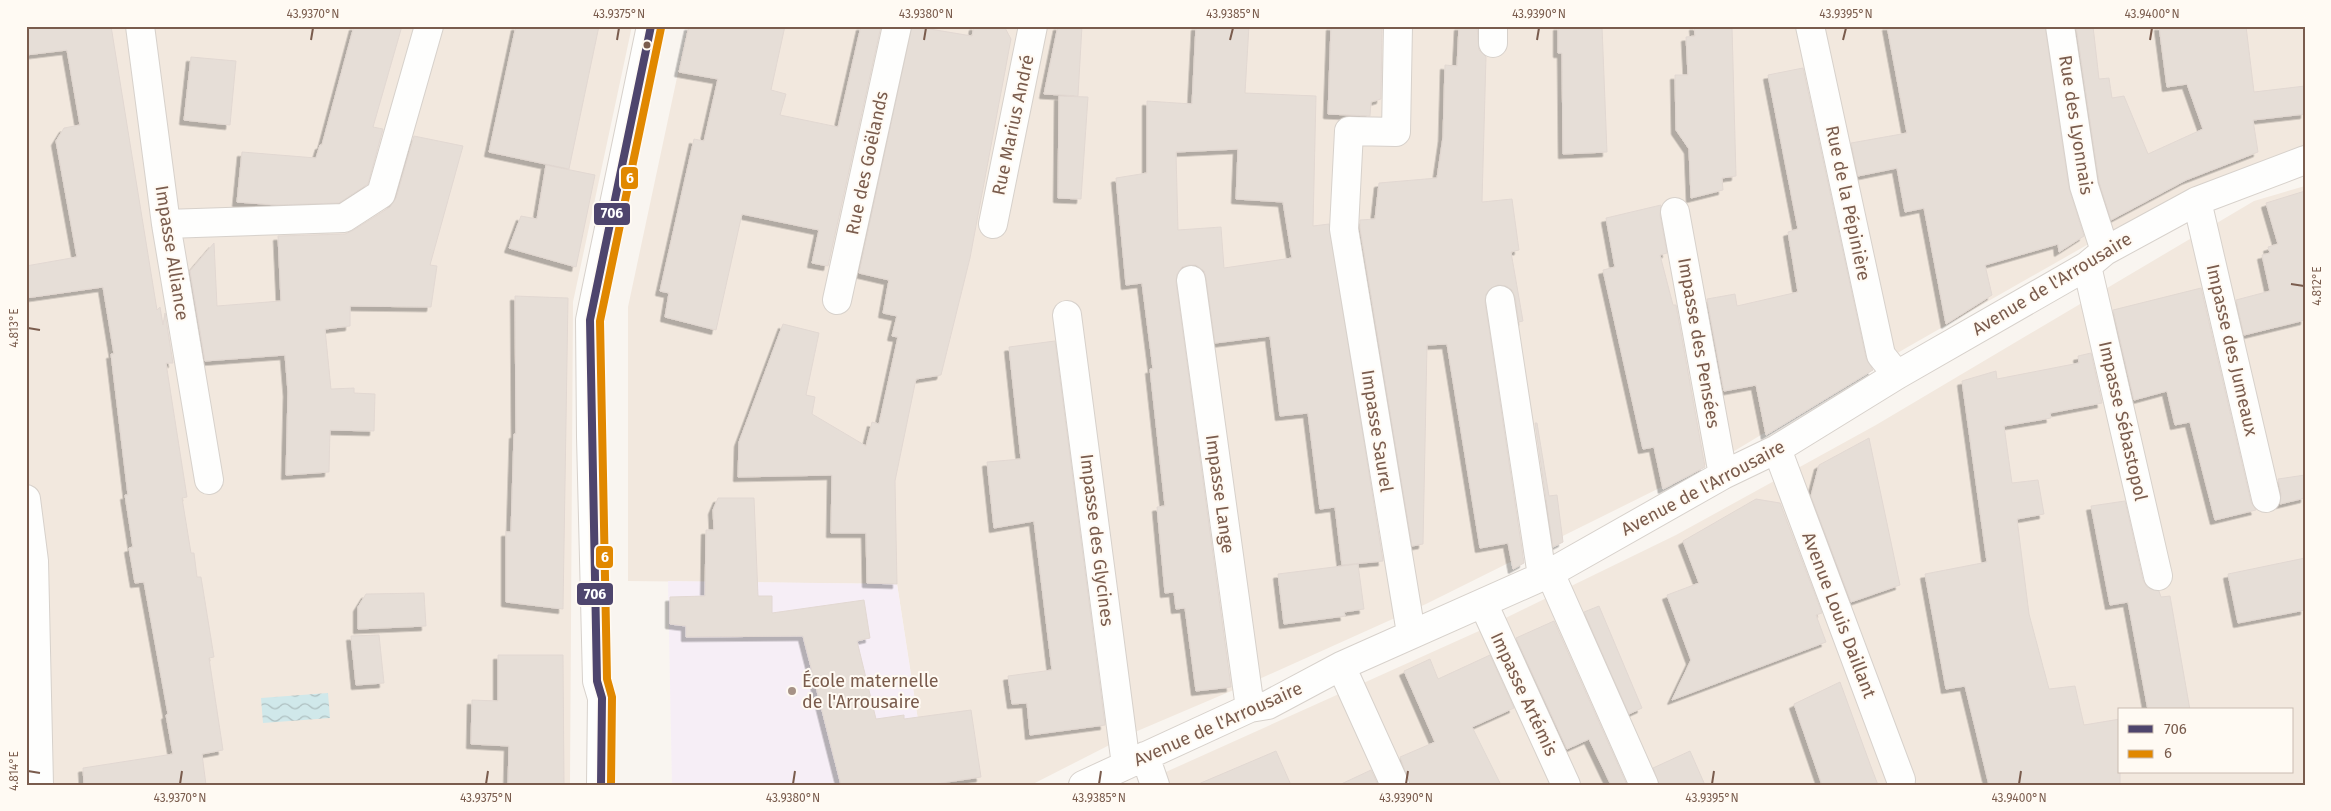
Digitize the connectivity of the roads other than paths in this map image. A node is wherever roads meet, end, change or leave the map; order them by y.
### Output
1 (140, 26) edge
2 (429, 26) edge
3 (652, 26) edge
4 (898, 26) edge
5 (1033, 26) edge
6 (1398, 26) edge
7 (1810, 26) edge
8 (2060, 26) edge
9 (2305, 160) edge
10 (2197, 201) junction
11 (1674, 212) dead end
12 (166, 224) junction
13 (993, 224) dead end
14 (2096, 258) junction
15 (1190, 280) dead end
16 (837, 300) dead end
17 (1500, 300) dead end
18 (1067, 315) dead end
19 (1896, 375) junction
20 (1777, 450) junction
21 (1722, 475) junction
22 (209, 480) dead end
23 (2266, 498) dead end
24 (26, 499) edge
25 (1546, 574) junction
26 (2158, 576) dead end
27 (1483, 603) junction
28 (1411, 633) junction
29 (1341, 666) junction
30 (1250, 708) junction
31 (1136, 761) junction
32 (1901, 780) dead end
33 (39, 785) edge
34 (601, 785) edge
35 (1083, 785) edge
36 (1155, 785) edge
37 (1395, 785) edge
38 (1566, 785) edge
39 (1644, 785) edge

1 - 12 street, Impasse Alliance
2 - 12 street
3 - 34 street
4 - 16 street, Rue des Goëlands
5 - 13 street, Rue Marius André
6 - 28 street, Impasse Saurel
7 - 19 street, Rue de la Pépinière
8 - 14 street, Rue des Lyonnais
9 - 10 street, Avenue de l'Arrousaire
10 - 14 street, Avenue de l'Arrousaire
10 - 23 street, Impasse des Jumeaux
11 - 21 street, Impasse des Pensées
12 - 22 street, Impasse Alliance
14 - 19 street, Avenue de l'Arrousaire
14 - 26 street, Impasse Sébastopol
15 - 30 street, Impasse Lange
17 - 25 street
18 - 31 street, Impasse des Glycines
19 - 20 street, Avenue de l'Arrousaire
20 - 21 street, Avenue de l'Arrousaire
20 - 32 street, Avenue Louis Daillant
21 - 25 street, Avenue de l'Arrousaire
24 - 33 street
25 - 27 street, Avenue de l'Arrousaire
25 - 39 street
27 - 28 street, Avenue de l'Arrousaire
27 - 38 street, Impasse Artémis
28 - 29 street, Avenue de l'Arrousaire
29 - 30 street, Avenue de l'Arrousaire
29 - 37 street
30 - 31 street, Avenue de l'Arrousaire
31 - 35 street, Avenue de l'Arrousaire
31 - 36 street, Impasse des Glycines

